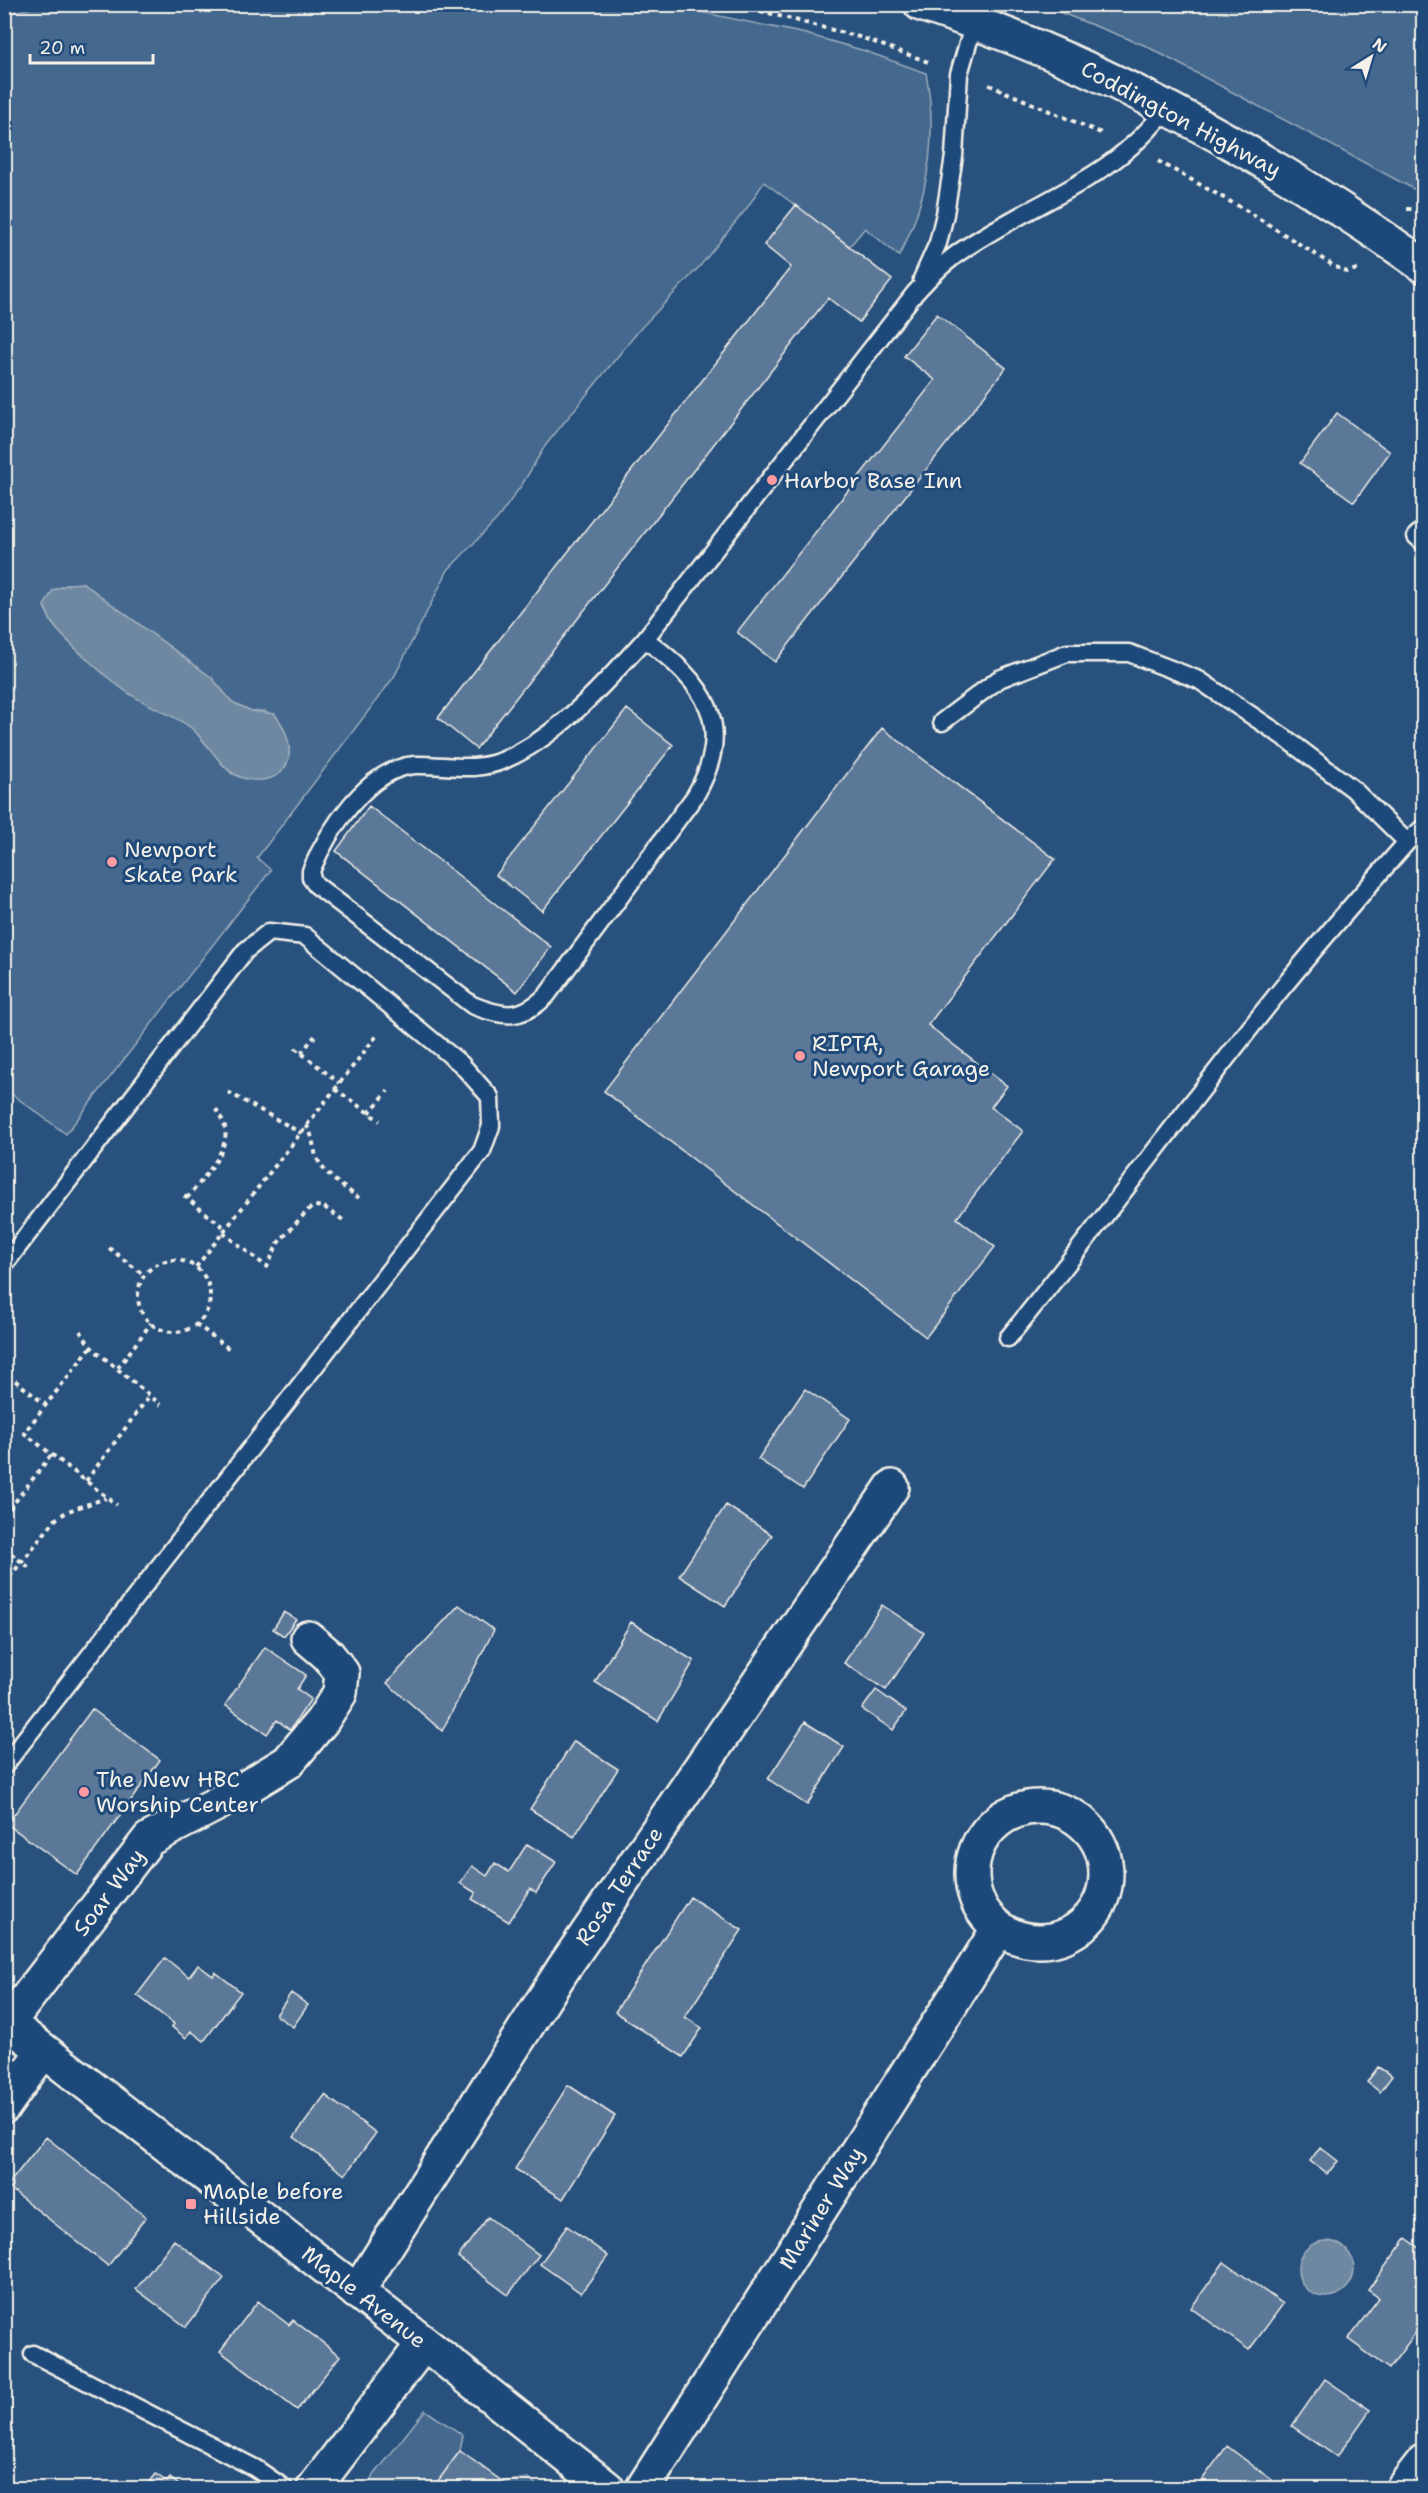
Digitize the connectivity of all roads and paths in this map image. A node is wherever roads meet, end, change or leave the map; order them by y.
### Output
1 (734, 4) edge
2 (921, 4) edge
3 (974, 23) junction
4 (913, 56) dead end
5 (1008, 92) dead end
6 (1167, 107) junction
7 (1084, 125) dead end
8 (1186, 175) dead end
9 (1424, 209) edge
10 (1404, 210) dead end
11 (1363, 265) dead end
12 (1424, 266) edge
13 (915, 293) junction
14 (1424, 529) edge
15 (1424, 543) edge
16 (645, 639) junction
17 (942, 722) dead end
18 (1424, 827) edge
19 (1407, 842) junction
20 (396, 1010) junction
21 (315, 1036) dead end
22 (296, 1048) dead end
23 (301, 1053) junction
24 (339, 1083) junction
25 (335, 1089) junction
26 (388, 1091) dead end
27 (228, 1092) dead end
28 (216, 1109) dead end
29 (369, 1113) junction
30 (380, 1121) dead end
31 (306, 1125) junction
32 (301, 1133) junction
33 (359, 1198) dead end
34 (343, 1220) dead end
35 (225, 1231) junction
36 (109, 1248) dead end
37 (4, 1265) edge
38 (196, 1267) junction
39 (144, 1275) junction
40 (151, 1323) junction
41 (196, 1324) junction
42 (80, 1331) dead end
43 (1008, 1338) dead end
44 (91, 1347) junction
45 (232, 1351) dead end
46 (118, 1368) junction
47 (8, 1375) dead end
48 (150, 1395) junction
49 (46, 1405) junction
50 (161, 1405) dead end
51 (52, 1454) junction
52 (86, 1481) junction
53 (892, 1486) dead end
54 (107, 1497) junction
55 (117, 1505) dead end
56 (4, 1516) edge
57 (4, 1548) edge
58 (22, 1561) junction
59 (31, 1569) dead end
60 (4, 1584) edge
61 (308, 1638) dead end
62 (4, 1766) edge
63 (999, 1928) junction
64 (6, 2022) edge
65 (43, 2051) junction
66 (4, 2106) edge
67 (357, 2292) junction
68 (424, 2343) junction
69 (33, 2354) dead end
70 (1424, 2461) edge
71 (284, 2488) edge
72 (314, 2488) edge
73 (607, 2488) edge
74 (643, 2488) edge
75 (1403, 2488) edge

1 - 4 path
2 - 3 main road, Coddington Highway
3 - 6 main road, Coddington Highway
3 - 13 lane
5 - 7 path
6 - 12 main road, Coddington Highway
6 - 13 lane
8 - 11 path
9 - 10 path
13 - 16 lane
14 - 15 lane
16 - 16 lane
17 - 19 lane
18 - 19 lane
19 - 43 lane
20 - 24 path
20 - 37 lane
20 - 62 lane
21 - 23 path
22 - 23 path
23 - 24 path
24 - 25 path
25 - 29 path
25 - 31 path
26 - 29 path
27 - 32 path
28 - 35 path
29 - 30 path
31 - 32 path
31 - 33 path
32 - 35 path
34 - 35 path
35 - 38 path
36 - 39 path
38 - 39 path
38 - 41 path
39 - 40 path
40 - 41 path
40 - 46 path
41 - 45 path
42 - 44 path
44 - 46 path
44 - 49 path
46 - 48 path
47 - 49 path
48 - 50 path
48 - 52 path
49 - 51 path
51 - 52 path
51 - 56 path
52 - 54 path
53 - 67 main road, Rosa Terrace
54 - 55 path
54 - 58 path
57 - 58 path
58 - 59 path
58 - 60 path
61 - 64 main road, Soar Way
63 - 63 main road
63 - 74 main road, Mariner Way
64 - 65 main road, Maple Avenue
65 - 66 main road
65 - 67 main road, Maple Avenue
67 - 68 main road, Maple Avenue
68 - 72 main road
68 - 73 main road, Maple Avenue
69 - 71 lane
70 - 75 main road

